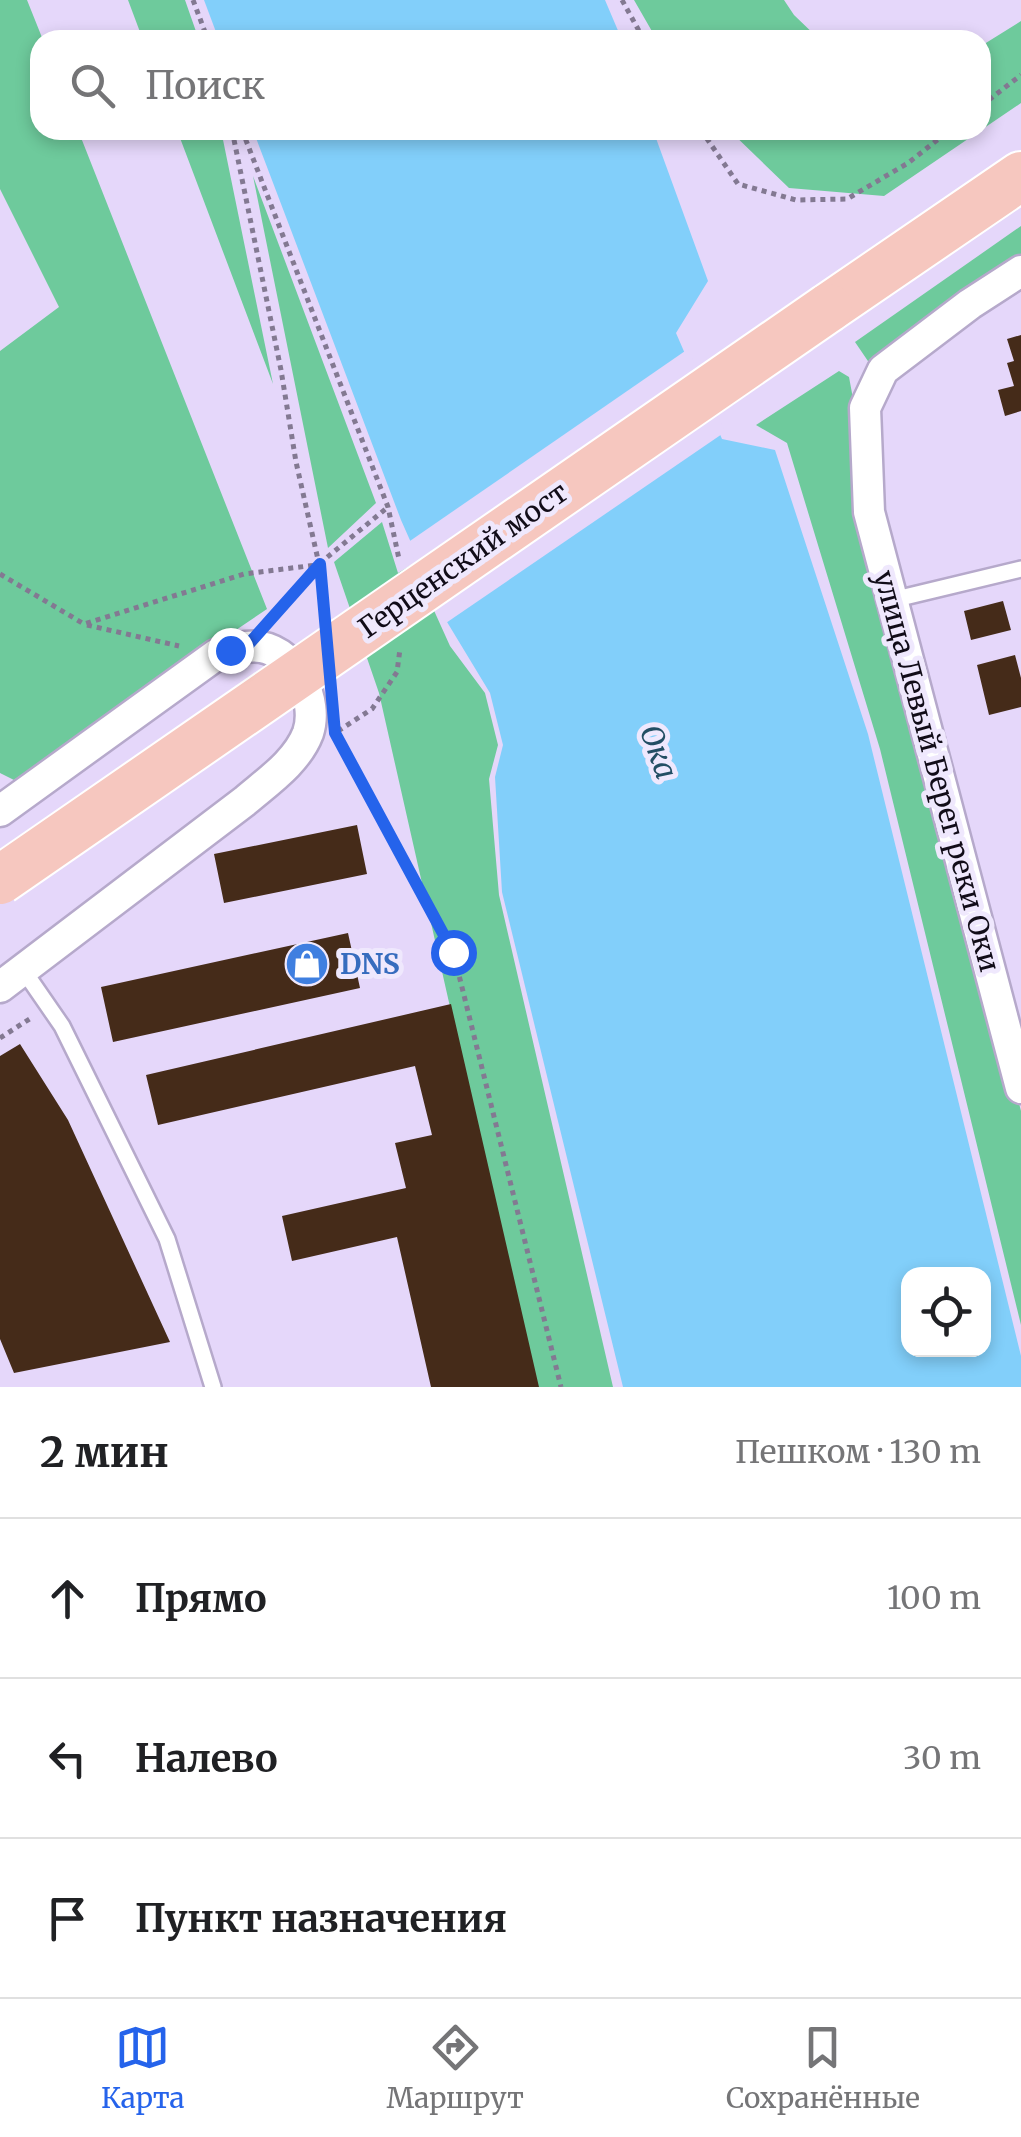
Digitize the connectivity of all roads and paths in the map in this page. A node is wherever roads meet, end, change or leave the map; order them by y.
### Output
1 (194, 0) edge
2 (622, 0) edge
3 (204, 30) edge
4 (638, 30) edge
5 (1021, 75) edge
6 (991, 98) edge
7 (234, 140) edge
8 (246, 140) edge
9 (708, 140) edge
10 (937, 140) edge
11 (1021, 176) edge
12 (1021, 271) edge
13 (320, 564) junction
14 (1021, 569) edge
15 (0, 574) edge
16 (892, 600) junction
17 (84, 624) junction
18 (325, 624) dead end
19 (178, 646) dead end
20 (247, 646) junction
21 (333, 715) dead end
22 (0, 811) edge
23 (0, 880) edge
24 (12, 979) edge
25 (50, 1005) junction
26 (0, 1038) edge
27 (1021, 1088) edge
28 (213, 1387) edge
29 (561, 1387) edge

1 - 3 path
2 - 4 path
5 - 6 path
7 - 13 path
8 - 13 path
9 - 10 path
11 - 23 main road, Герценский мост, bridge
12 - 16 street, улица Левый Берег реки Оки
13 - 17 path
13 - 18 path
13 - 20 path
14 - 16 lane
15 - 17 path
16 - 27 street, улица Левый Берег реки Оки
17 - 19 path
20 - 22 street
20 - 24 street
21 - 29 path
24 - 25 lane
25 - 26 path
25 - 28 lane

